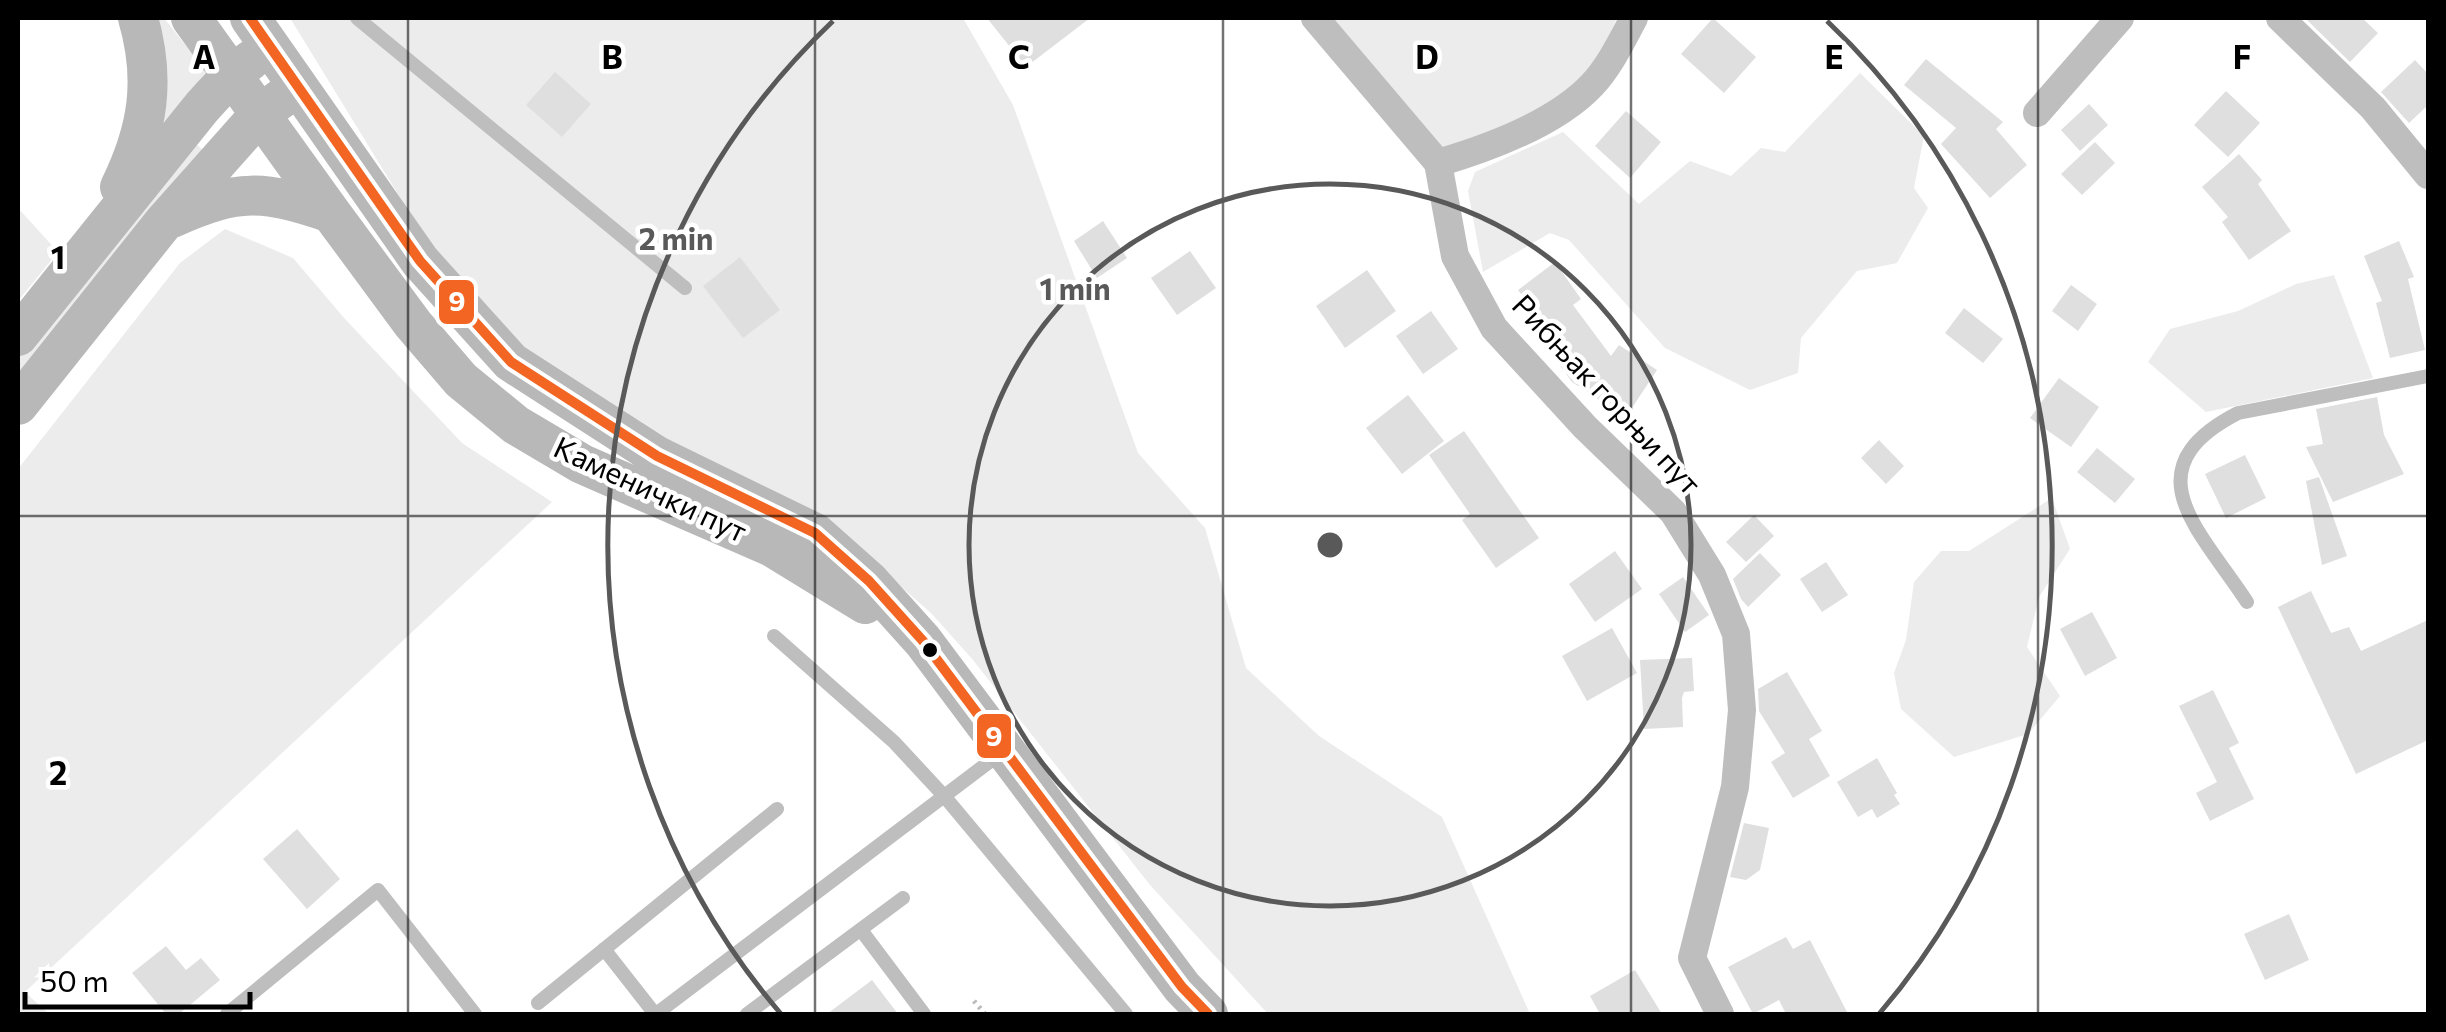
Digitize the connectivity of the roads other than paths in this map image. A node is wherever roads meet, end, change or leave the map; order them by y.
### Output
1 (138, 18) edge
2 (191, 18) edge
3 (357, 18) edge
4 (1315, 18) edge
5 (1634, 18) edge
6 (2120, 18) edge
7 (2280, 18) edge
8 (260, 31) edge
9 (232, 74) junction
10 (297, 86) junction
11 (2037, 113) dead end
12 (260, 114) junction
13 (1438, 162) junction
14 (2428, 175) edge
15 (331, 213) junction
16 (164, 222) junction
17 (82, 257) junction
18 (685, 288) dead end
19 (18, 336) edge
20 (2428, 376) edge
21 (18, 405) edge
22 (2247, 602) dead end
23 (774, 636) dead end
24 (923, 641) junction
25 (1005, 750) junction
26 (945, 796) junction
27 (777, 808) dead end
28 (903, 898) dead end
29 (861, 930) junction
30 (604, 949) junction
31 (538, 1003) dead end
32 (227, 1014) edge
33 (475, 1014) edge
34 (656, 1014) edge
35 (747, 1014) edge
36 (924, 1014) edge
37 (1126, 1014) edge
38 (1208, 1014) edge
39 (1720, 1014) edge

1 - 17 main road
2 - 9 main road, Каменички пут
3 - 18 lane
4 - 13 street
5 - 13 street
6 - 11 street
7 - 14 street
8 - 9 main road
8 - 10 main road, Каменички пут
9 - 12 main road, Каменички пут
9 - 17 main road
10 - 12 main road
10 - 24 main road, Каменички пут
12 - 15 main road, Каменички пут
12 - 16 main road
13 - 39 street, Рибњак горњи пут
15 - 16 main road
15 - 24 main road, Каменички пут
16 - 21 main road
17 - 19 main road
20 - 22 lane
23 - 26 lane
24 - 25 main road, Каменички пут
25 - 26 lane
25 - 38 main road, Каменички пут
26 - 34 lane
26 - 37 lane
27 - 30 lane
28 - 29 lane
29 - 35 lane
29 - 36 lane
30 - 31 lane
30 - 34 lane
32 - 33 lane

